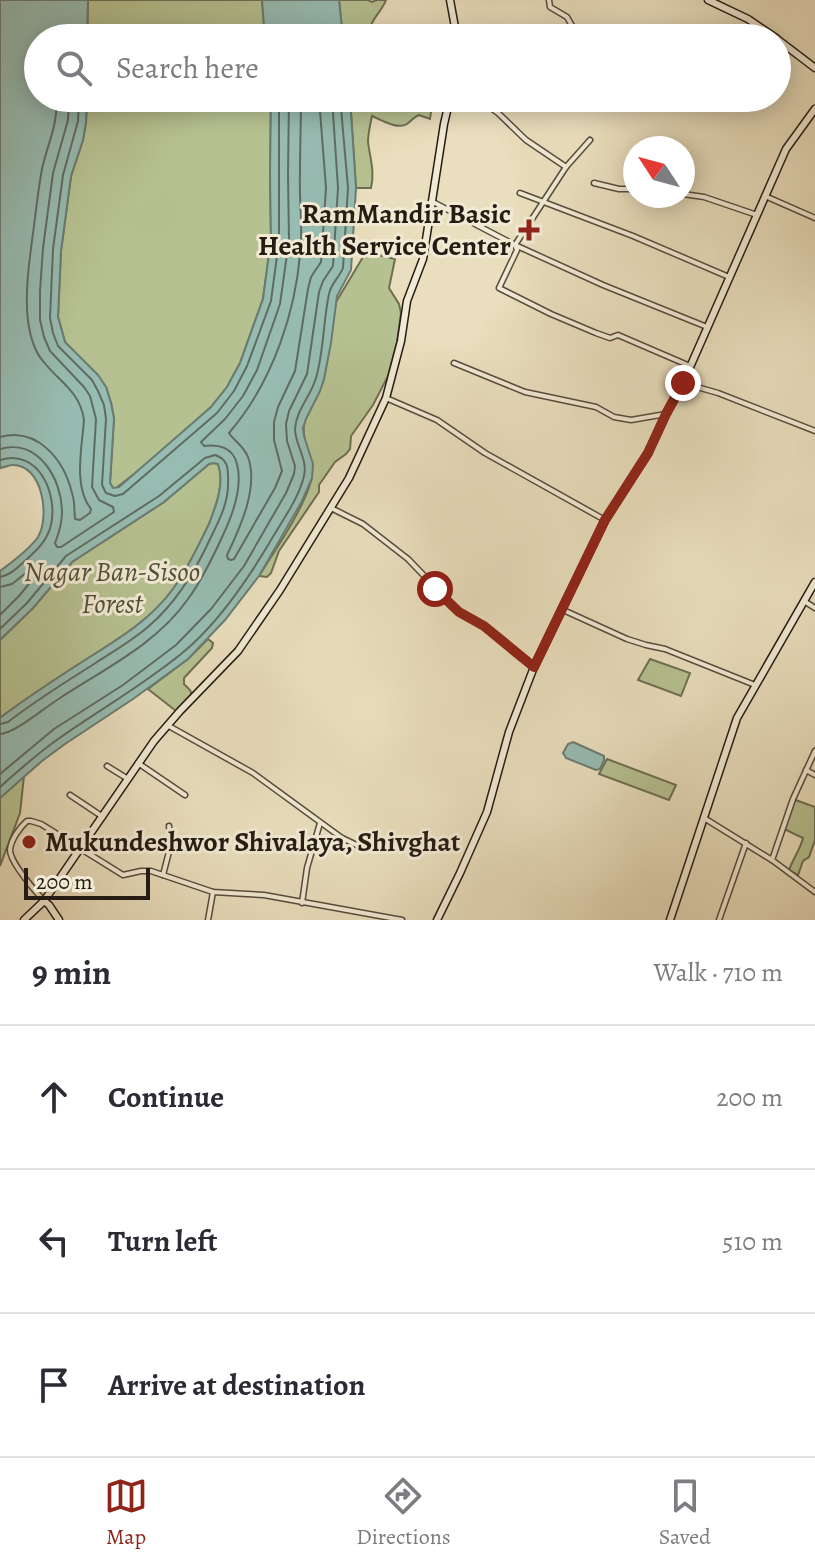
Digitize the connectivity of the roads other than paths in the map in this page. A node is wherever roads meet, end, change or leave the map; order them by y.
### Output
1 (450, 0) edge
2 (549, 0) edge
3 (708, 0) edge
4 (723, 3) edge
5 (454, 24) edge
6 (571, 24) edge
7 (755, 24) edge
8 (791, 50) edge
9 (815, 68) edge
10 (815, 109) edge
11 (447, 112) edge
12 (497, 112) edge
13 (590, 140) dead end
14 (566, 167) junction
15 (594, 183) dead end
16 (623, 189) edge
17 (520, 193) dead end
18 (695, 196) edge
19 (765, 196) junction
20 (433, 202) junction
21 (543, 202) junction
22 (757, 215) junction
23 (815, 218) edge
24 (515, 245) junction
25 (729, 277) junction
26 (707, 327) junction
27 (454, 363) dead end
28 (690, 366) junction
29 (683, 383) junction
30 (386, 398) junction
31 (666, 414) junction
32 (815, 431) edge
33 (331, 508) junction
34 (605, 520) junction
35 (815, 582) edge
36 (804, 601) junction
37 (815, 608) edge
38 (561, 609) junction
39 (534, 667) junction
40 (755, 685) junction
41 (167, 725) junction
42 (815, 751) edge
43 (138, 763) junction
44 (107, 766) dead end
45 (806, 770) junction
46 (815, 775) edge
47 (128, 779) junction
48 (70, 795) dead end
49 (185, 795) dead end
50 (103, 817) junction
51 (704, 818) junction
52 (321, 822) junction
53 (169, 826) dead end
54 (746, 843) junction
55 (81, 849) junction
56 (365, 849) dead end
57 (772, 860) junction
58 (163, 875) junction
59 (213, 892) junction
60 (815, 892) edge
61 (44, 901) junction
62 (302, 903) junction
63 (24, 920) edge
64 (59, 920) edge
65 (208, 920) edge
66 (402, 920) edge
67 (437, 920) edge
68 (670, 920) edge
69 (719, 920) edge

1 - 5 street
2 - 6 street
3 - 4 street
4 - 7 street
8 - 9 street
10 - 19 street
11 - 20 street
12 - 14 street
13 - 14 street
14 - 21 street
15 - 16 street
17 - 21 street
18 - 22 street
19 - 22 street
19 - 23 street
20 - 24 street
20 - 30 street
21 - 24 street
21 - 25 street
22 - 25 street
24 - 26 street
24 - 28 street
25 - 26 street
26 - 28 street
27 - 31 street
28 - 29 street
29 - 31 street
29 - 32 street
30 - 33 street
30 - 34 street
31 - 34 street
33 - 39 street
33 - 41 street
34 - 38 street
35 - 36 street
36 - 37 street
36 - 40 street
38 - 39 street
38 - 40 street
39 - 67 street
40 - 51 street
41 - 43 street
41 - 52 street
42 - 45 street
43 - 47 street
43 - 49 street
44 - 47 street
45 - 46 street
45 - 57 street
47 - 50 street
48 - 50 street
50 - 55 street
51 - 54 street
51 - 68 street
52 - 56 street
52 - 62 street
53 - 58 street
54 - 57 street
54 - 69 street
55 - 58 street
55 - 61 street
55 - 61 street
57 - 60 street
58 - 59 street
59 - 62 street
59 - 65 street
61 - 63 street
61 - 64 street
62 - 66 street

